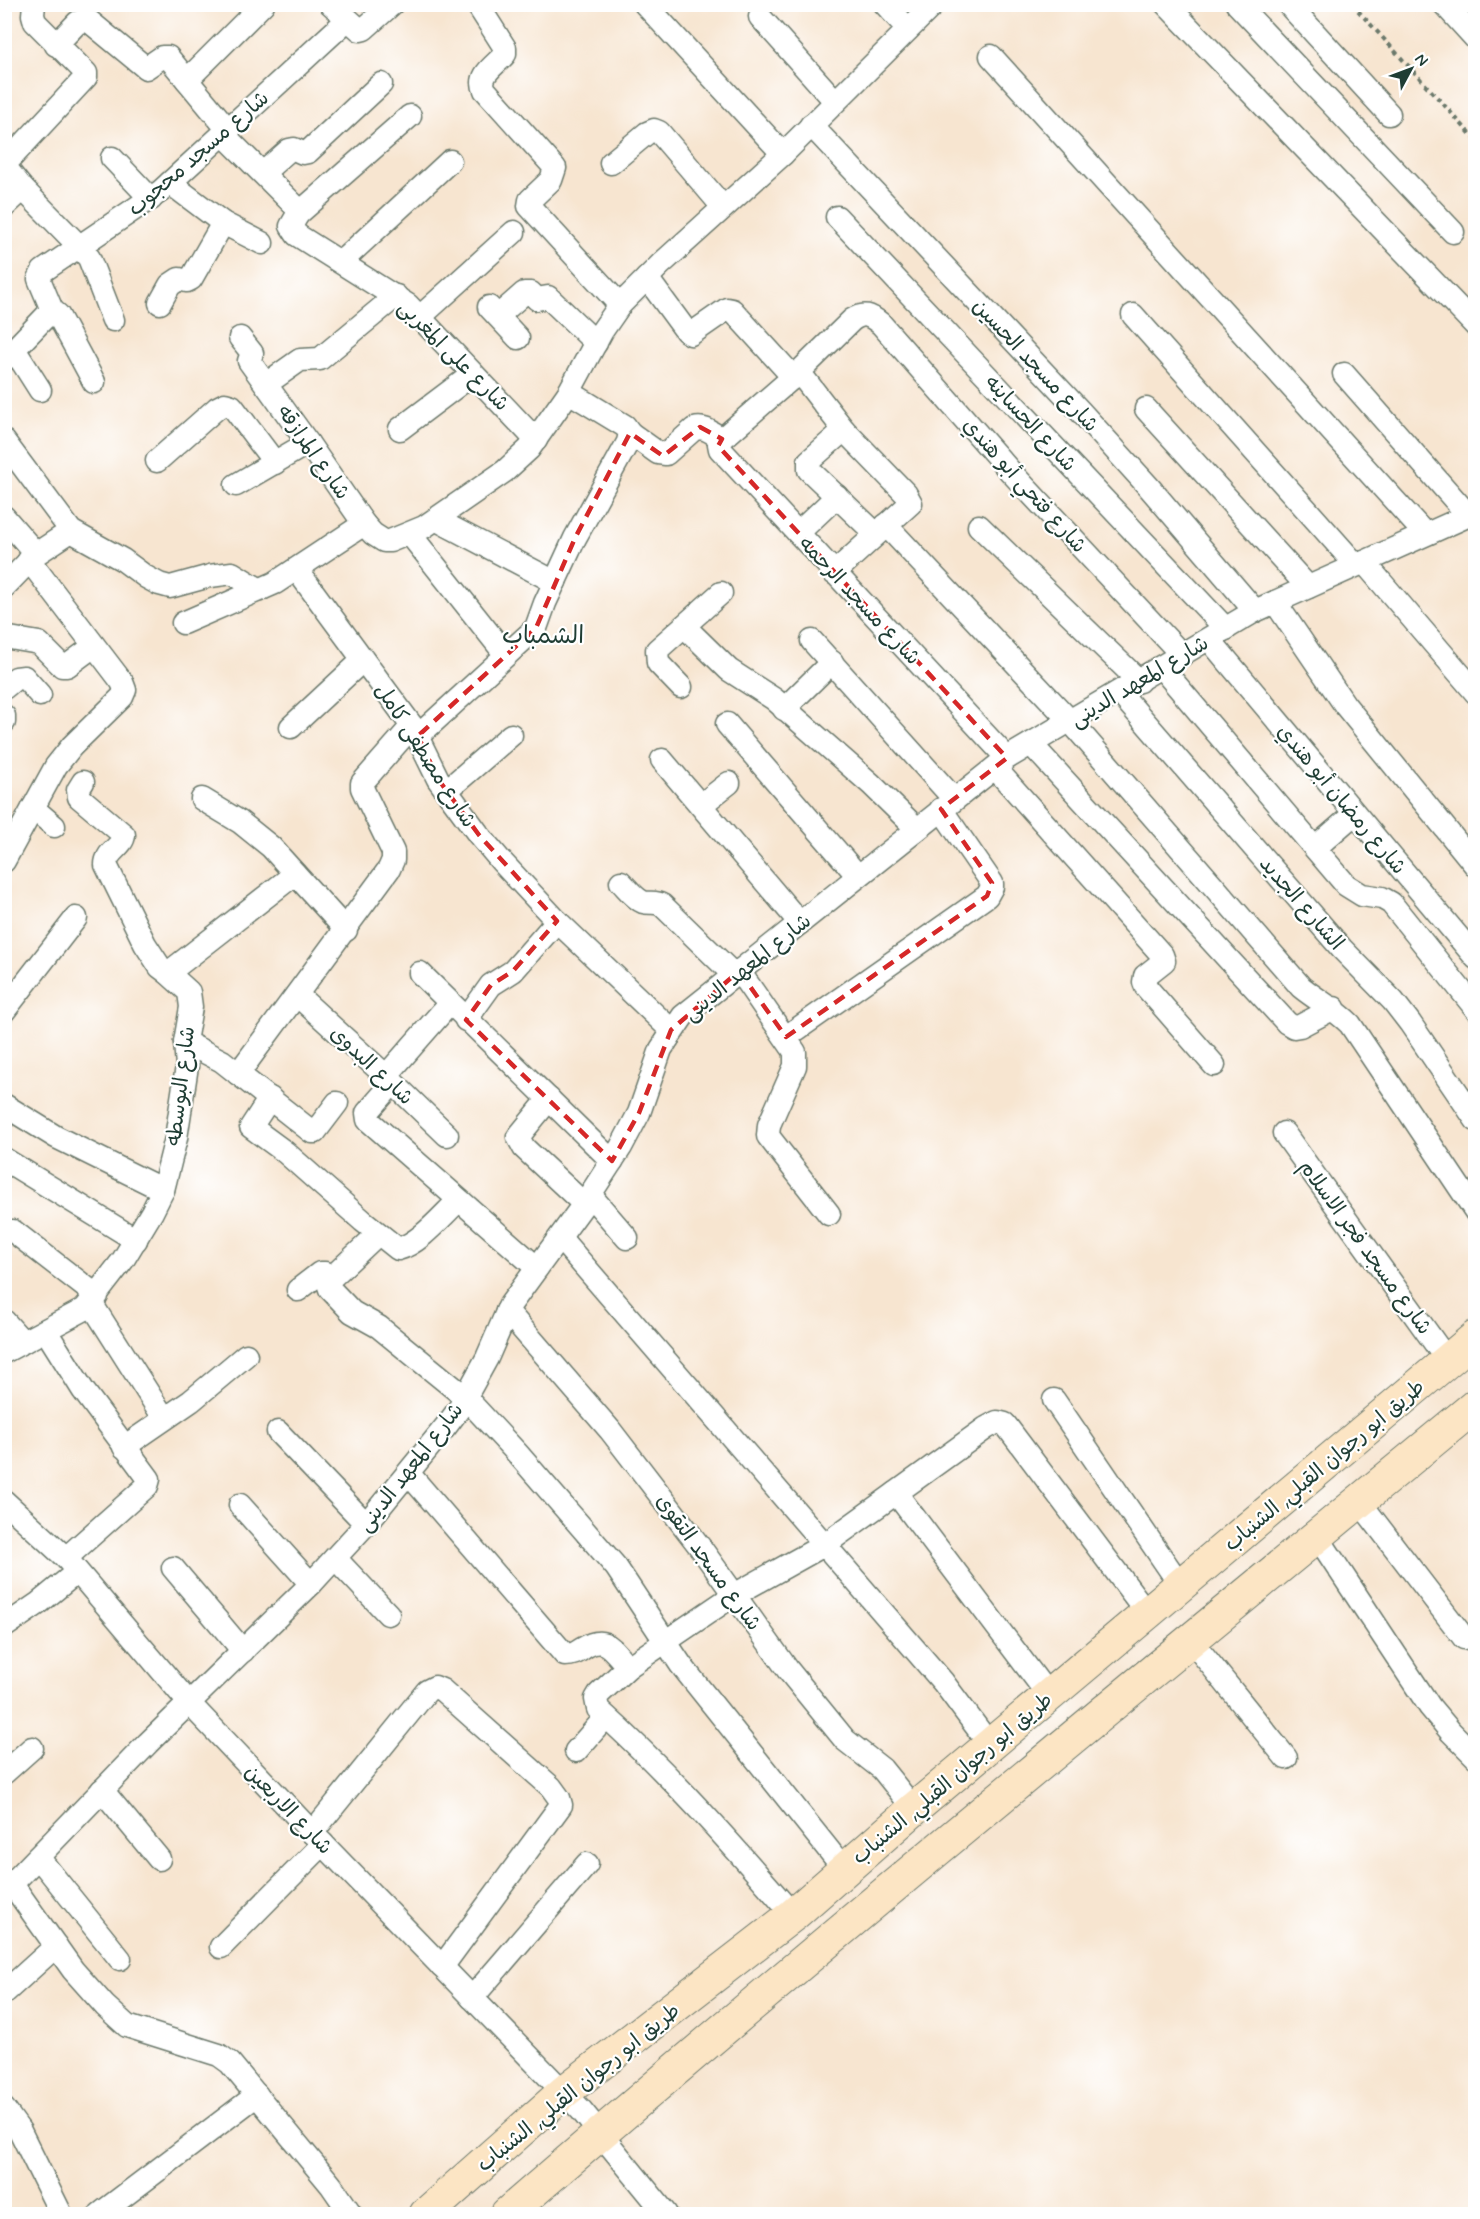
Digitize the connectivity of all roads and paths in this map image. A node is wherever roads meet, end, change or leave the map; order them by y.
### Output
1 (34, 4) edge
2 (263, 4) edge
3 (392, 4) edge
4 (477, 4) edge
5 (645, 4) edge
6 (885, 4) edge
7 (934, 4) edge
8 (1166, 4) edge
9 (1237, 4) edge
10 (1288, 4) edge
11 (1352, 4) edge
12 (1444, 4) edge
13 (339, 12) edge
14 (760, 17) dead end
15 (908, 29) junction
16 (1476, 39) edge
17 (56, 45) junction
18 (991, 56) dead end
19 (187, 80) junction
20 (381, 84) dead end
21 (835, 101) junction
22 (1389, 114) dead end
23 (410, 116) dead end
24 (811, 125) junction
25 (226, 133) junction
26 (1476, 140) edge
27 (783, 154) junction
28 (112, 158) dead end
29 (450, 161) dead end
30 (611, 163) dead end
31 (263, 174) junction
32 (170, 183) junction
33 (23, 189) junction
34 (151, 199) junction
35 (4, 207) edge
36 (723, 207) junction
37 (298, 214) junction
38 (837, 218) dead end
39 (223, 223) junction
40 (514, 232) dead end
41 (1452, 232) dead end
42 (262, 243) dead end
43 (80, 247) junction
44 (342, 261) junction
45 (647, 278) junction
46 (396, 296) junction
47 (160, 303) dead end
48 (620, 305) junction
49 (52, 310) junction
50 (1133, 315) dead end
51 (420, 317) junction
52 (114, 320) dead end
53 (1476, 326) edge
54 (240, 338) dead end
55 (518, 338) dead end
56 (596, 343) junction
57 (9, 355) edge
58 (472, 374) junction
59 (1344, 374) dead end
60 (796, 375) junction
61 (94, 382) dead end
62 (266, 384) junction
63 (40, 390) dead end
64 (569, 392) junction
65 (1146, 409) dead end
66 (400, 429) dead end
67 (844, 430) junction
68 (630, 433) junction
69 (722, 439) junction
70 (536, 440) junction
71 (4, 441) edge
72 (308, 442) junction
73 (157, 461) dead end
74 (275, 463) junction
75 (236, 485) dead end
76 (837, 496) junction
77 (1472, 513) edge
78 (4, 517) edge
79 (437, 520) junction
80 (364, 524) junction
81 (979, 526) dead end
82 (880, 529) junction
83 (71, 531) junction
84 (798, 533) junction
85 (410, 534) junction
86 (1425, 534) junction
87 (32, 557) junction
88 (1360, 563) junction
89 (297, 570) junction
90 (834, 573) junction
91 (555, 582) junction
92 (4, 587) edge
93 (1308, 587) junction
94 (260, 590) junction
95 (721, 593) dead end
96 (1265, 607) junction
97 (183, 623) dead end
98 (684, 626) junction
99 (1217, 634) junction
100 (4, 638) edge
101 (812, 641) dead end
102 (94, 646) junction
103 (1182, 655) junction
104 (506, 656) junction
105 (363, 660) junction
106 (832, 662) junction
107 (1161, 667) junction
108 (1139, 681) junction
109 (681, 687) dead end
110 (4, 688) edge
111 (1119, 692) junction
112 (1476, 693) edge
113 (40, 695) dead end
114 (784, 708) junction
115 (4, 717) edge
116 (4, 722) edge
117 (1071, 722) junction
118 (727, 724) dead end
119 (291, 727) dead end
120 (415, 731) junction
121 (512, 735) dead end
122 (1031, 744) junction
123 (662, 760) dead end
124 (1001, 763) junction
125 (82, 782) dead end
126 (729, 783) dead end
127 (446, 790) junction
128 (202, 799) dead end
129 (947, 804) junction
130 (701, 805) junction
131 (33, 808) junction
132 (1354, 814) junction
133 (54, 826) dead end
134 (917, 829) junction
135 (1315, 848) junction
136 (4, 861) edge
137 (1476, 866) edge
138 (295, 874) junction
139 (858, 876) junction
140 (621, 882) dead end
141 (76, 918) dead end
142 (557, 921) junction
143 (800, 923) junction
144 (346, 930) junction
145 (1476, 958) edge
146 (420, 973) dead end
147 (736, 973) junction
148 (168, 974) junction
149 (297, 995) junction
150 (450, 1003) junction
151 (1334, 1008) junction
152 (1476, 1009) edge
153 (4, 1011) edge
154 (466, 1020) junction
155 (671, 1030) junction
156 (786, 1037) junction
157 (185, 1042) junction
158 (1215, 1065) dead end
159 (238, 1074) junction
160 (390, 1079) junction
161 (270, 1098) junction
162 (549, 1099) junction
163 (337, 1103) dead end
164 (4, 1105) edge
165 (1476, 1120) edge
166 (1284, 1133) dead end
167 (447, 1135) dead end
168 (4, 1159) edge
169 (612, 1161) junction
170 (163, 1190) junction
171 (587, 1199) junction
172 (458, 1201) junction
173 (1476, 1212) edge
174 (829, 1214) dead end
175 (13, 1231) dead end
176 (378, 1234) junction
177 (560, 1238) junction
178 (627, 1238) dead end
179 (136, 1240) junction
180 (537, 1269) junction
181 (330, 1279) junction
182 (298, 1290) dead end
183 (94, 1299) junction
184 (507, 1311) junction
185 (4, 1321) edge
186 (46, 1331) junction
187 (1476, 1337) edge
188 (14, 1347) edge
189 (246, 1354) dead end
190 (1448, 1360) junction
191 (465, 1397) junction
192 (1054, 1400) dead end
193 (1476, 1405) edge
194 (164, 1418) junction
195 (278, 1432) dead end
196 (124, 1447) junction
197 (409, 1474) junction
198 (896, 1493) junction
199 (4, 1501) edge
200 (1359, 1501) junction
201 (240, 1505) dead end
202 (366, 1524) junction
203 (1317, 1536) junction
204 (824, 1545) junction
205 (335, 1558) junction
206 (72, 1565) junction
207 (173, 1568) dead end
208 (311, 1584) junction
209 (1181, 1586) junction
210 (734, 1595) junction
211 (387, 1614) dead end
212 (1148, 1614) junction
213 (4, 1627) edge
214 (1464, 1638) dead end
215 (1191, 1640) junction
216 (667, 1642) junction
217 (243, 1651) junction
218 (628, 1667) junction
219 (1049, 1696) junction
220 (190, 1704) junction
221 (606, 1717) junction
222 (990, 1745) junction
223 (32, 1748) dead end
224 (576, 1751) dead end
225 (1476, 1757) edge
226 (1286, 1758) dead end
227 (4, 1773) edge
228 (102, 1790) junction
229 (914, 1809) junction
230 (317, 1839) junction
231 (38, 1857) junction
232 (159, 1859) dead end
233 (587, 1864) dead end
234 (844, 1869) junction
235 (8, 1888) edge
236 (793, 1915) junction
237 (56, 1947) junction
238 (221, 1947) dead end
239 (120, 1959) dead end
240 (442, 1967) junction
241 (4, 1993) edge
242 (472, 1998) junction
243 (256, 2095) junction
244 (4, 2109) edge
245 (585, 2115) junction
246 (12, 2136) edge
247 (61, 2214) edge
248 (100, 2214) edge
249 (351, 2214) edge
250 (426, 2214) edge
251 (507, 2214) edge
252 (666, 2214) edge

1 - 17 street
2 - 19 street
3 - 13 street
4 - 48 street
5 - 27 street
6 - 15 street
7 - 15 street
8 - 53 street
9 - 41 street
10 - 22 street
11 - 26 path
12 - 16 street
13 - 25 street, شارع مسجد محجوب
14 - 21 street
15 - 21 street
17 - 19 street, شارع على المغربى
17 - 33 street
18 - 86 street
19 - 25 street, شارع على المغربى
20 - 31 street
21 - 24 street
23 - 37 street
24 - 27 street
24 - 96 street, شارع مسجد الحسين
25 - 31 street, شارع على المغربى
25 - 32 street, شارع مسجد محجوب
27 - 36 street
28 - 34 street
29 - 44 street
30 - 36 street
31 - 37 street, شارع على المغربى
32 - 34 street, شارع مسجد محجوب
32 - 39 street
33 - 35 street
33 - 43 street
34 - 43 street, شارع مسجد محجوب
36 - 45 street
37 - 44 street, شارع على المغربى
38 - 99 street, شارع الحساينه
39 - 42 street
39 - 47 street
40 - 51 street
43 - 49 street, شارع مسجد محجوب
43 - 52 street
44 - 46 street, شارع على المغربى
45 - 48 street
45 - 60 street
46 - 51 street, شارع على المغربى
46 - 62 street
48 - 56 street
49 - 57 street
49 - 61 street
50 - 88 street
51 - 58 street, شارع على المغربى
54 - 62 street, شارع المرازقه
55 - 56 street
56 - 64 street
57 - 63 street
58 - 66 street
58 - 70 street, شارع على المغربى
59 - 77 street
60 - 67 street
60 - 69 street
60 - 103 street, شارع فتحي أبو هندي
62 - 72 street, شارع المرازقه
64 - 68 street
64 - 70 street
65 - 93 street
67 - 76 street
67 - 82 street
68 - 69 street
68 - 91 street
69 - 84 street, شارع مسجد الرحمه
70 - 79 street
71 - 83 street
72 - 74 street
72 - 80 street, شارع المرازقه
73 - 74 street
74 - 75 street
76 - 82 street
76 - 84 street
77 - 86 street, شارع المعهد الدينى
78 - 87 street
79 - 85 street
79 - 91 street
80 - 85 street, شارع المرازقه
80 - 89 street
81 - 108 street
82 - 90 street
82 - 117 street
83 - 87 street
83 - 94 street
84 - 90 street, شارع مسجد الرحمه
85 - 104 street
86 - 88 street, شارع المعهد الدينى
87 - 92 street
87 - 102 street
88 - 93 street, شارع المعهد الدينى
88 - 112 street
89 - 94 street
89 - 105 street, شارع مصطفى كامل
90 - 124 street, شارع مسجد الرحمه
91 - 104 street
93 - 96 street, شارع المعهد الدينى
94 - 97 street
95 - 98 street
96 - 99 street, شارع المعهد الدينى
96 - 137 street, شارع مسجد الحسين
98 - 109 street
98 - 114 street
99 - 103 street, شارع المعهد الدينى
99 - 132 street, شارع رمضان أبو هندي
100 - 102 street
101 - 106 street
102 - 131 street
103 - 107 street, شارع المعهد الدينى
104 - 120 street
105 - 119 street
105 - 120 street, شارع مصطفى كامل
106 - 114 street
106 - 129 street
107 - 108 street, شارع المعهد الدينى
107 - 135 street
108 - 111 street, شارع المعهد الدينى
110 - 113 street
111 - 117 street, شارع المعهد الدينى
111 - 165 street, الشارع الجديد
114 - 134 street
115 - 116 street
117 - 122 street, شارع المعهد الدينى
117 - 151 street
118 - 139 street
120 - 127 street, شارع مصطفى كامل
120 - 144 street
121 - 127 street
122 - 124 street, شارع المعهد الدينى
122 - 151 street
123 - 130 street
124 - 129 street, شارع المعهد الدينى
124 - 158 street, شارع مسجد الرحمه
125 - 148 street
126 - 130 street
127 - 142 street, شارع مصطفى كامل
128 - 138 street
129 - 134 street, شارع المعهد الدينى
129 - 156 street
130 - 143 street
131 - 133 street
131 - 136 street
132 - 135 street
132 - 145 street, شارع رمضان أبو هندي
134 - 139 street, شارع المعهد الدينى
135 - 152 street
138 - 144 street
138 - 148 street
139 - 143 street, شارع المعهد الدينى
140 - 147 street
141 - 153 street
142 - 154 street
142 - 155 street, شارع مصطفى كامل
143 - 147 street, شارع المعهد الدينى
144 - 149 street
146 - 150 street
147 - 155 street, شارع المعهد الدينى
147 - 156 street
148 - 157 street, شارع البوسطه
149 - 159 street
149 - 160 street, شارع البدوى
150 - 154 street
150 - 160 street
151 - 173 street
154 - 162 street
155 - 169 street, شارع المعهد الدينى
156 - 174 street
157 - 159 street
157 - 170 street, شارع البوسطه
159 - 161 street
160 - 167 street, شارع البدوى
160 - 172 street
161 - 163 street
161 - 176 street
162 - 169 street
162 - 171 street
164 - 170 street
166 - 190 street, شارع مسجد فجر الاسلام
168 - 179 street
169 - 171 street, شارع المعهد الدينى
170 - 179 street, شارع البوسطه
171 - 177 street, شارع المعهد الدينى
171 - 178 street
172 - 176 street
172 - 180 street
175 - 183 street
176 - 181 street
177 - 180 street, شارع المعهد الدينى
177 - 204 street
179 - 183 street, شارع البوسطه
180 - 184 street, شارع المعهد الدينى
181 - 182 street
181 - 191 street
183 - 186 street, شارع البوسطه
183 - 194 street
184 - 191 street, شارع المعهد الدينى
184 - 210 street, شارع مسجد التقوى
185 - 188 street
186 - 188 street, شارع البوسطه
186 - 196 street
187 - 190 street, طريق ابو رجوان القبلي, الشنباب
189 - 194 street
190 - 209 street, طريق ابو رجوان القبلي, الشنباب
191 - 197 street, شارع المعهد الدينى
191 - 216 street
192 - 209 street
193 - 200 street, طريق ابو رجوان القبلي, الشنباب
194 - 196 street
195 - 202 street
196 - 206 street
197 - 202 street, شارع المعهد الدينى
197 - 218 street
198 - 204 street
198 - 212 street
198 - 219 street
199 - 206 street, شارع الاربعين
200 - 203 street, طريق ابو رجوان القبلي, الشنباب
200 - 214 street
201 - 208 street
202 - 205 street, شارع المعهد الدينى
203 - 215 street, طريق ابو رجوان القبلي, الشنباب
203 - 225 street
204 - 210 street
204 - 222 street
205 - 208 street, شارع المعهد الدينى
205 - 211 street
206 - 213 street
206 - 220 street, شارع الاربعين
207 - 217 street
208 - 217 street, شارع المعهد الدينى
209 - 212 street, طريق ابو رجوان القبلي, الشنباب
210 - 216 street
210 - 229 street, شارع مسجد التقوى
212 - 219 street, طريق ابو رجوان القبلي, الشنباب
215 - 226 street
215 - 245 street, طريق ابو رجوان القبلي, الشنباب
216 - 218 street
216 - 234 street
217 - 220 street, شارع المعهد الدينى
218 - 221 street
219 - 222 street, طريق ابو رجوان القبلي, الشنباب
220 - 228 street, شارع المعهد الدينى
220 - 230 street, شارع الاربعين
221 - 224 street
221 - 236 street
222 - 229 street, طريق ابو رجوان القبلي, الشنباب
223 - 227 street
228 - 231 street, شارع المعهد الدينى
228 - 232 street
229 - 234 street, طريق ابو رجوان القبلي, الشنباب
230 - 238 street
230 - 240 street, شارع الاربعين
230 - 240 street
231 - 235 street, شارع المعهد الدينى
231 - 239 street
233 - 242 street
234 - 236 street, طريق ابو رجوان القبلي, الشنباب
235 - 237 street
236 - 245 street, طريق ابو رجوان القبلي, الشنباب
237 - 241 street
237 - 243 street
240 - 242 street, شارع الاربعين
242 - 245 street, شارع الاربعين
243 - 248 street
243 - 249 street
244 - 246 street
245 - 250 street, طريق ابو رجوان القبلي, الشنباب
245 - 251 street, طريق ابو رجوان القبلي, الشنباب
245 - 252 street, شارع الاربعين
246 - 247 street

